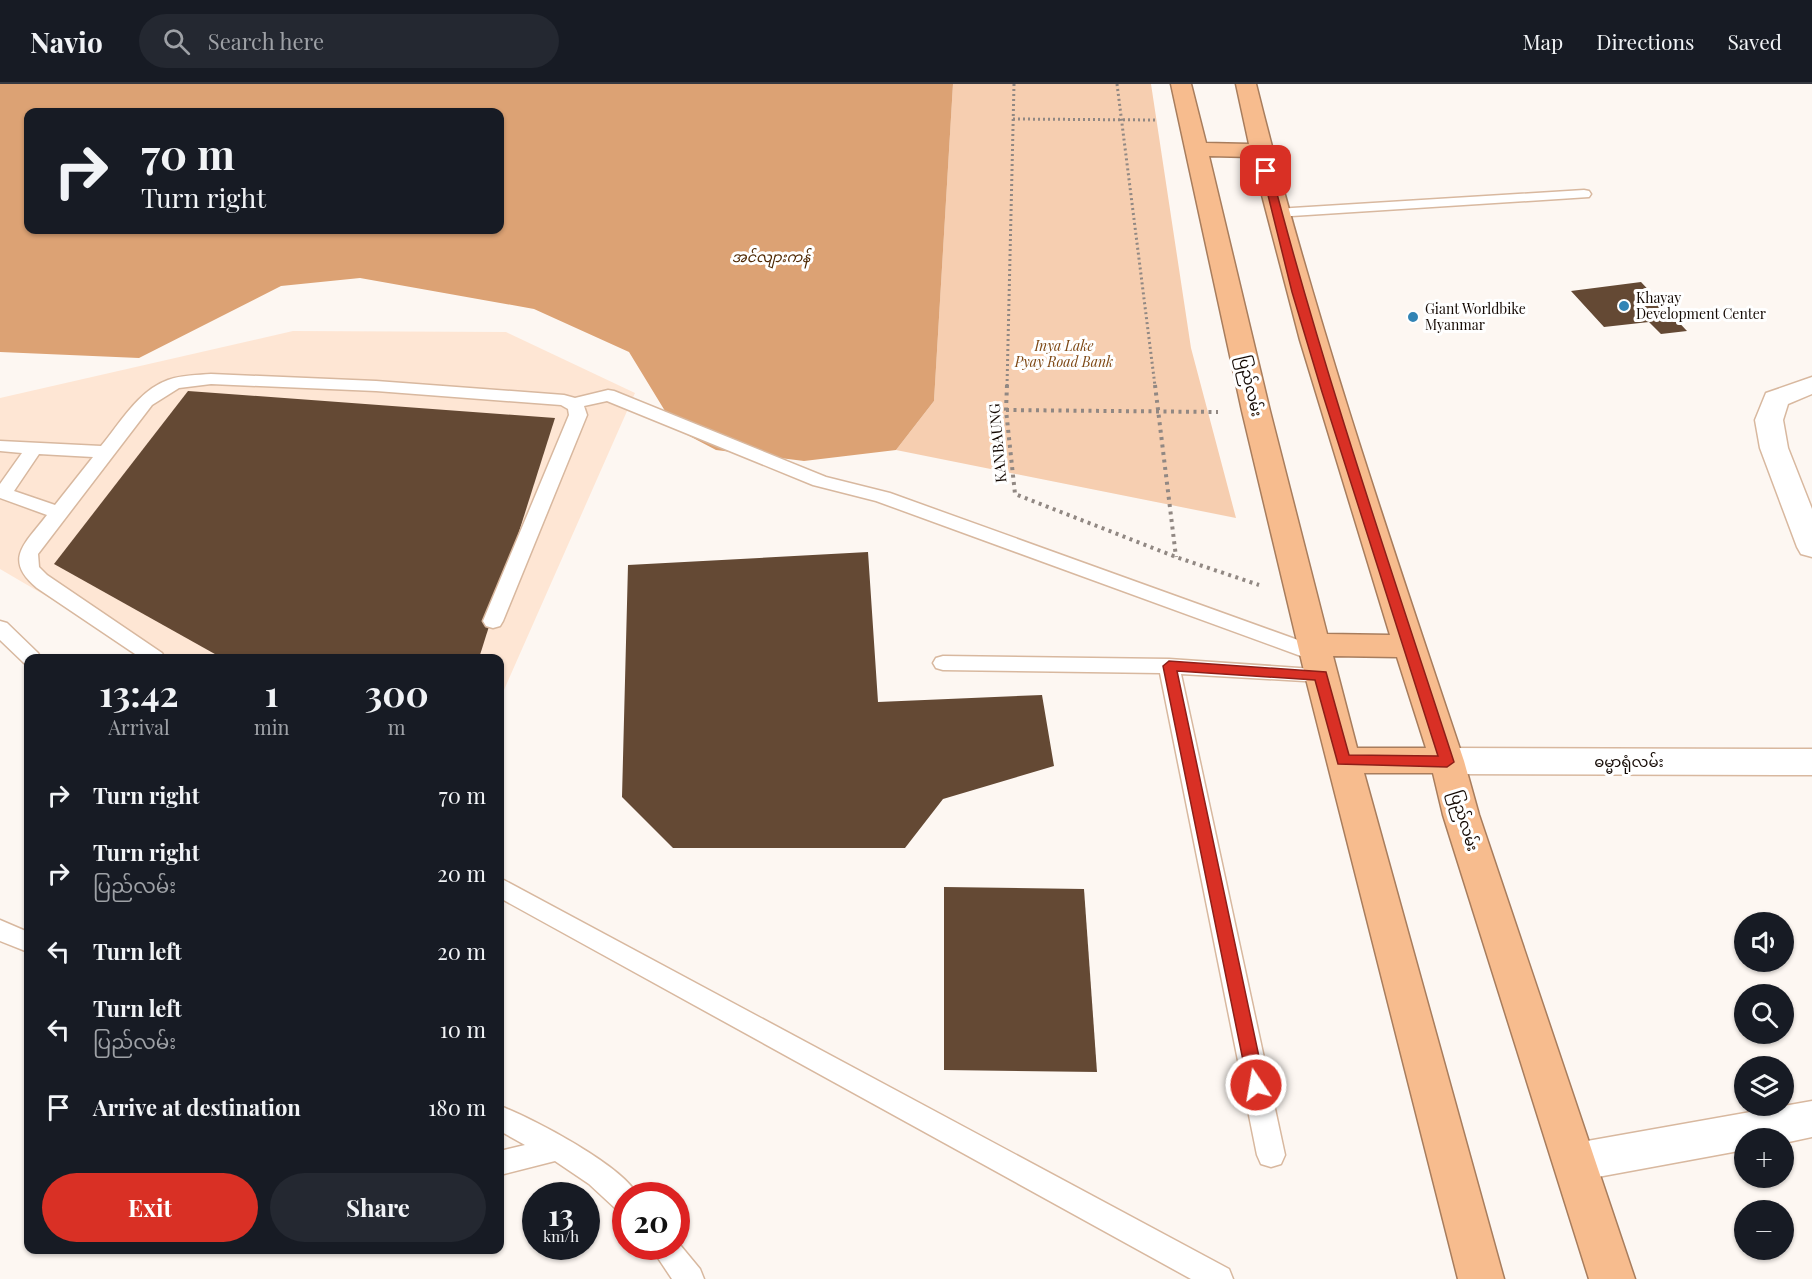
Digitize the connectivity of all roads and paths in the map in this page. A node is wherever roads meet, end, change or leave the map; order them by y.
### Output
1 (1014, 84) edge
2 (1117, 84) edge
3 (1181, 84) edge
4 (1246, 84) edge
5 (1013, 119) junction
6 (1122, 120) junction
7 (1188, 121) junction
8 (1195, 149) junction
9 (1261, 151) junction
10 (1584, 194) dead end
11 (1276, 213) junction
12 (1812, 385) edge
13 (573, 404) junction
14 (1006, 410) junction
15 (1256, 411) junction
16 (1156, 412) junction
17 (0, 446) edge
18 (35, 447) junction
19 (107, 452) junction
20 (1, 493) edge
21 (59, 513) junction
22 (1812, 547) edge
23 (1176, 557) junction
24 (1302, 600) junction
25 (493, 621) dead end
26 (0, 628) edge
27 (1410, 646) junction
28 (27, 654) edge
29 (149, 654) edge
30 (1317, 658) junction
31 (943, 663) dead end
32 (1169, 666) junction
33 (1343, 760) junction
34 (1447, 762) junction
35 (1812, 762) edge
36 (504, 889) edge
37 (0, 930) edge
38 (24, 940) edge
39 (1812, 1119) edge
40 (504, 1120) edge
41 (556, 1149) junction
42 (1271, 1155) dead end
43 (504, 1162) edge
44 (1576, 1162) junction
45 (612, 1184) edge
46 (675, 1260) edge
47 (690, 1279) edge
48 (1219, 1279) edge
49 (1481, 1279) edge
50 (1612, 1279) edge

1 - 5 path, KANBAUNG
2 - 6 path
3 - 7 highway, ပြည်လမ်း
4 - 9 highway, ပြည်လမ်း
5 - 6 path
5 - 14 path, KANBAUNG
6 - 7 path
6 - 16 path
7 - 8 highway, ပြည်လမ်း
8 - 9 highway
8 - 15 highway, ပြည်လမ်း
9 - 11 highway, ပြည်လမ်း
10 - 11 lane
11 - 27 highway, ပြည်လမ်း
12 - 22 street
13 - 19 lane
13 - 25 lane
13 - 30 lane
14 - 16 path
14 - 23 path, KANBAUNG
15 - 16 path
15 - 24 highway, ပြည်လမ်း
16 - 23 path
17 - 18 lane
18 - 19 lane
18 - 20 lane
19 - 21 lane
20 - 21 lane
21 - 29 lane
23 - 24 path, KANBAUNG
24 - 30 highway, ပြည်လမ်း
26 - 28 lane
27 - 30 highway
27 - 34 highway, ပြည်လမ်း
30 - 32 lane
30 - 33 highway, ပြည်လမ်း
31 - 32 lane
32 - 42 lane
33 - 34 highway
33 - 49 highway, ပြည်လမ်း
34 - 35 street, ဓမ္မာရုံလမ်း
34 - 44 highway, ပြည်လမ်း
36 - 48 lane
37 - 38 lane
39 - 44 street
40 - 41 lane
41 - 43 lane
41 - 45 lane
44 - 50 highway, ပြည်လမ်း
46 - 47 lane

